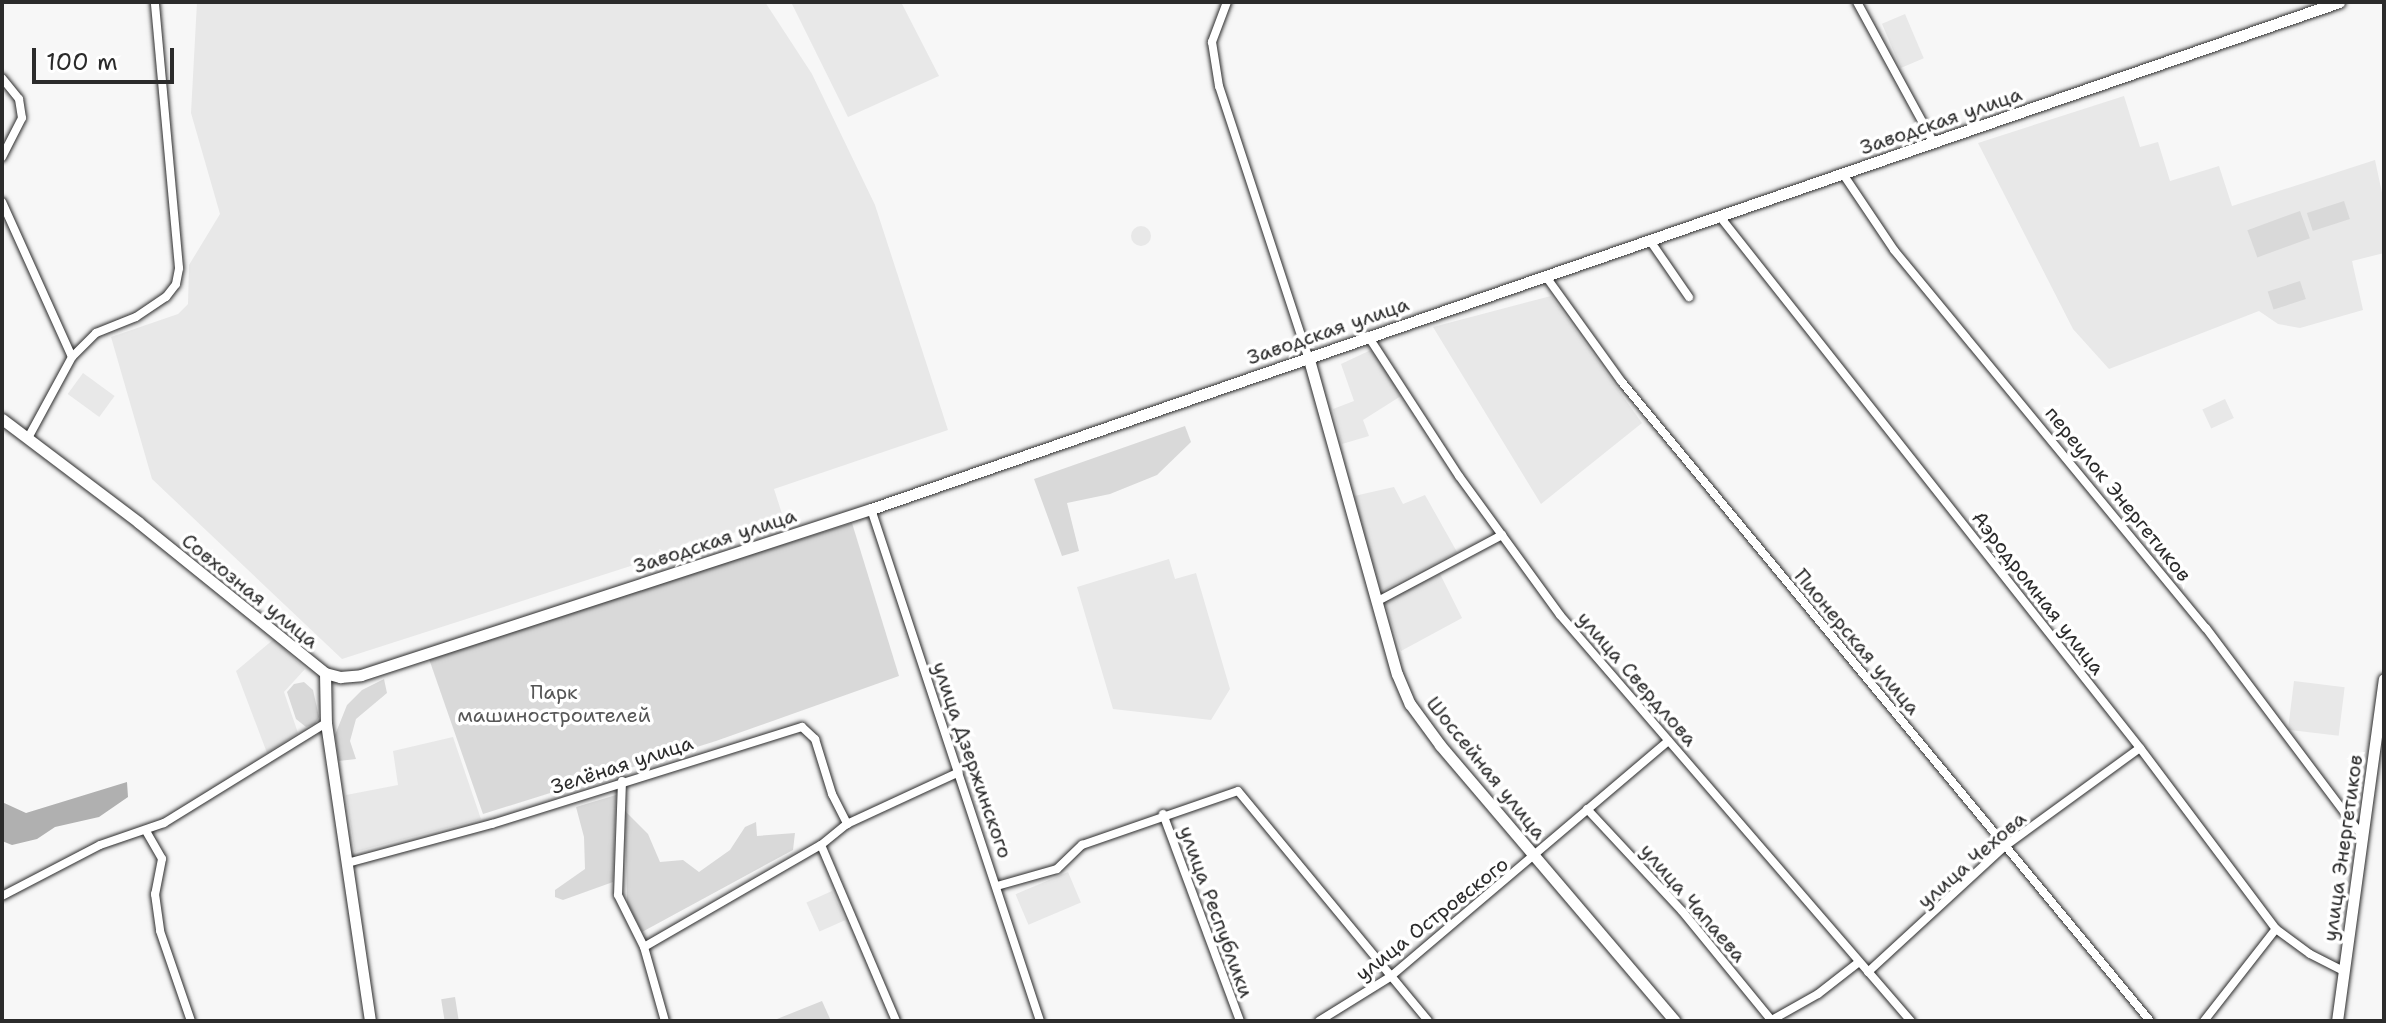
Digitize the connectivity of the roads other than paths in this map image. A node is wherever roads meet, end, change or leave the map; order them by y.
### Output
1 (155, 2) edge
2 (1225, 2) edge
3 (1857, 2) edge
4 (2339, 2) edge
5 (2, 78) edge
6 (1934, 143) junction
7 (2, 157) edge
8 (1843, 174) junction
9 (2, 202) edge
10 (1721, 218) junction
11 (13, 230) junction
12 (2, 234) edge
13 (1651, 242) junction
14 (1547, 278) junction
15 (1689, 297) dead end
16 (1368, 336) junction
17 (1308, 356) junction
18 (72, 357) junction
19 (2, 419) edge
20 (28, 438) junction
21 (871, 509) junction
22 (1502, 535) junction
23 (1376, 602) junction
24 (325, 673) junction
25 (2384, 679) edge
26 (326, 723) junction
27 (1668, 741) junction
28 (2140, 748) junction
29 (959, 772) junction
30 (622, 781) junction
31 (1587, 809) junction
32 (1163, 814) junction
33 (847, 824) junction
34 (146, 831) junction
35 (2363, 837) junction
36 (821, 845) junction
37 (2004, 847) junction
38 (1535, 857) junction
39 (347, 863) junction
40 (997, 886) junction
41 (2, 896) edge
42 (2276, 929) junction
43 (644, 947) junction
44 (1859, 962) junction
45 (2343, 971) junction
46 (1868, 972) junction
47 (1390, 977) junction
48 (664, 1020) edge
49 (191, 1021) edge
50 (370, 1021) edge
51 (896, 1021) edge
52 (1040, 1021) edge
53 (1240, 1021) edge
54 (1319, 1021) edge
55 (1428, 1021) edge
56 (1675, 1021) edge
57 (1771, 1021) edge
58 (1911, 1021) edge
59 (2150, 1021) edge
60 (2204, 1021) edge
61 (2337, 1021) edge

1 - 18 street
2 - 17 street
3 - 6 street
4 - 6 street, Заводская улица
5 - 7 street
6 - 8 street, Заводская улица
8 - 10 street, Заводская улица
8 - 35 street, переулок Энергетиков
9 - 11 street
10 - 13 street, Заводская улица
10 - 28 street, Аэродромная улица
11 - 12 street
11 - 18 street
13 - 14 street, Заводская улица
13 - 15 street
14 - 16 street, Заводская улица
14 - 37 street, Пионерская улица
16 - 17 street, Заводская улица
16 - 22 street, улица Свердлова
17 - 21 street, Заводская улица
17 - 23 street, Шоссейная улица
18 - 20 street
19 - 20 street, Совхозная улица
20 - 24 street, Совхозная улица
21 - 24 street, Заводская улица
21 - 29 street, улица Дзержинского
22 - 23 street
22 - 27 street, улица Свердлова
23 - 38 street, Шоссейная улица
24 - 26 street, Совхозная улица
25 - 35 street, улица Энергетиков
26 - 34 street
26 - 39 street, Совхозная улица
27 - 31 street, улица Островского
27 - 44 street, улица Свердлова
28 - 37 street, улица Чехова
28 - 42 street, Аэродромная улица
29 - 33 street
29 - 40 street, улица Дзержинского
30 - 33 street, Зелёная улица
30 - 39 street, Зелёная улица
30 - 43 street
31 - 38 street, улица Островского
31 - 57 street, улица Чапаева
32 - 40 street
32 - 47 street
32 - 53 street, улица Республики
33 - 36 street
34 - 41 street
34 - 49 street
35 - 45 street, улица Энергетиков
36 - 43 street
36 - 51 street
37 - 46 street, улица Чехова
37 - 59 street, Пионерская улица
38 - 47 street, улица Островского
38 - 56 street, Шоссейная улица
39 - 50 street, Совхозная улица
40 - 52 street, улица Дзержинского
42 - 45 street, Аэродромная улица
42 - 60 street
43 - 48 street
44 - 46 street, улица Свердлова
44 - 57 street
45 - 61 street, улица Энергетиков
46 - 58 street, улица Свердлова
47 - 54 street, улица Островского
47 - 55 street

